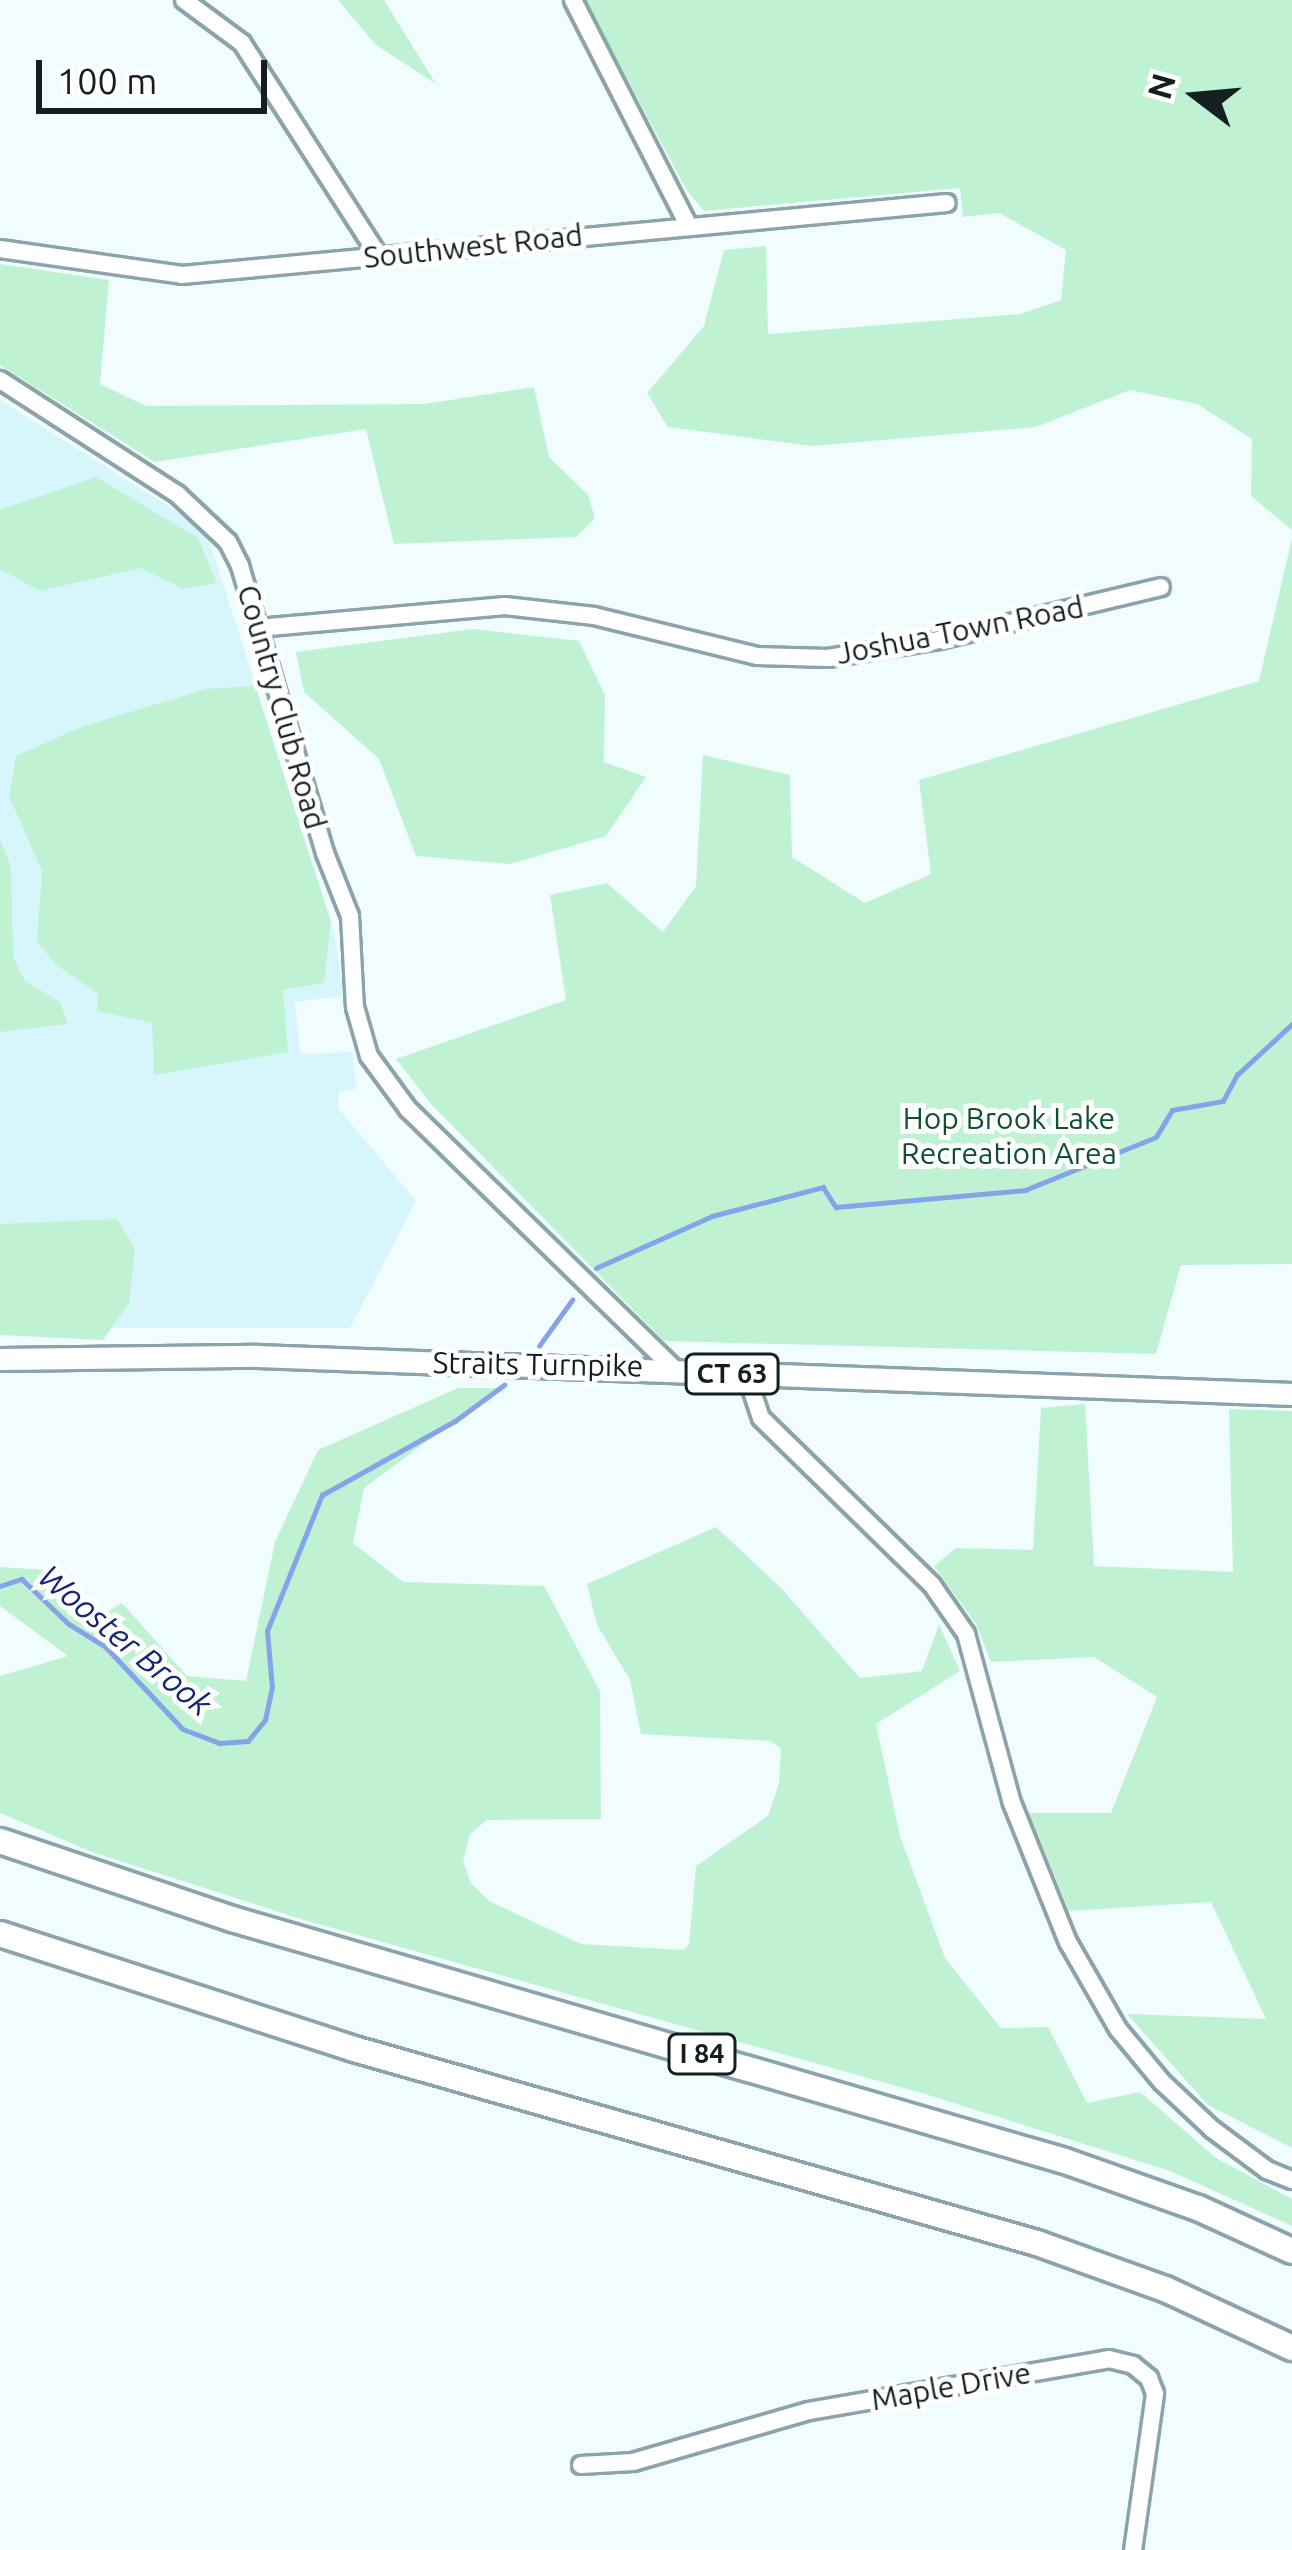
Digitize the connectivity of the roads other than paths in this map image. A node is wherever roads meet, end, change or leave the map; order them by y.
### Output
1 (184, 0) edge
2 (573, 0) edge
3 (947, 203) dead end
4 (688, 225) junction
5 (0, 249) edge
6 (378, 255) junction
7 (0, 380) edge
8 (1161, 587) dead end
9 (258, 628) junction
10 (0, 1359) edge
11 (673, 1367) junction
12 (747, 1376) junction
13 (1292, 1394) edge
14 (0, 1841) edge
15 (0, 1934) edge
16 (1292, 2180) edge
17 (1292, 2251) edge
18 (1292, 2348) edge
19 (581, 2465) dead end
20 (1133, 2550) edge

1 - 6 street
2 - 4 street
3 - 4 street, Southwest Road
4 - 6 street, Southwest Road
5 - 6 street, Southwest Road
7 - 9 street, Country Club Road
8 - 9 street, Joshua Town Road
9 - 11 street, Country Club Road
10 - 11 main road, Straits Turnpike / CT 63
11 - 12 main road, Straits Turnpike / CT 63
12 - 13 main road, Straits Turnpike / CT 63
12 - 16 street
14 - 17 highway, I 84
15 - 18 highway
19 - 20 street, Maple Drive

